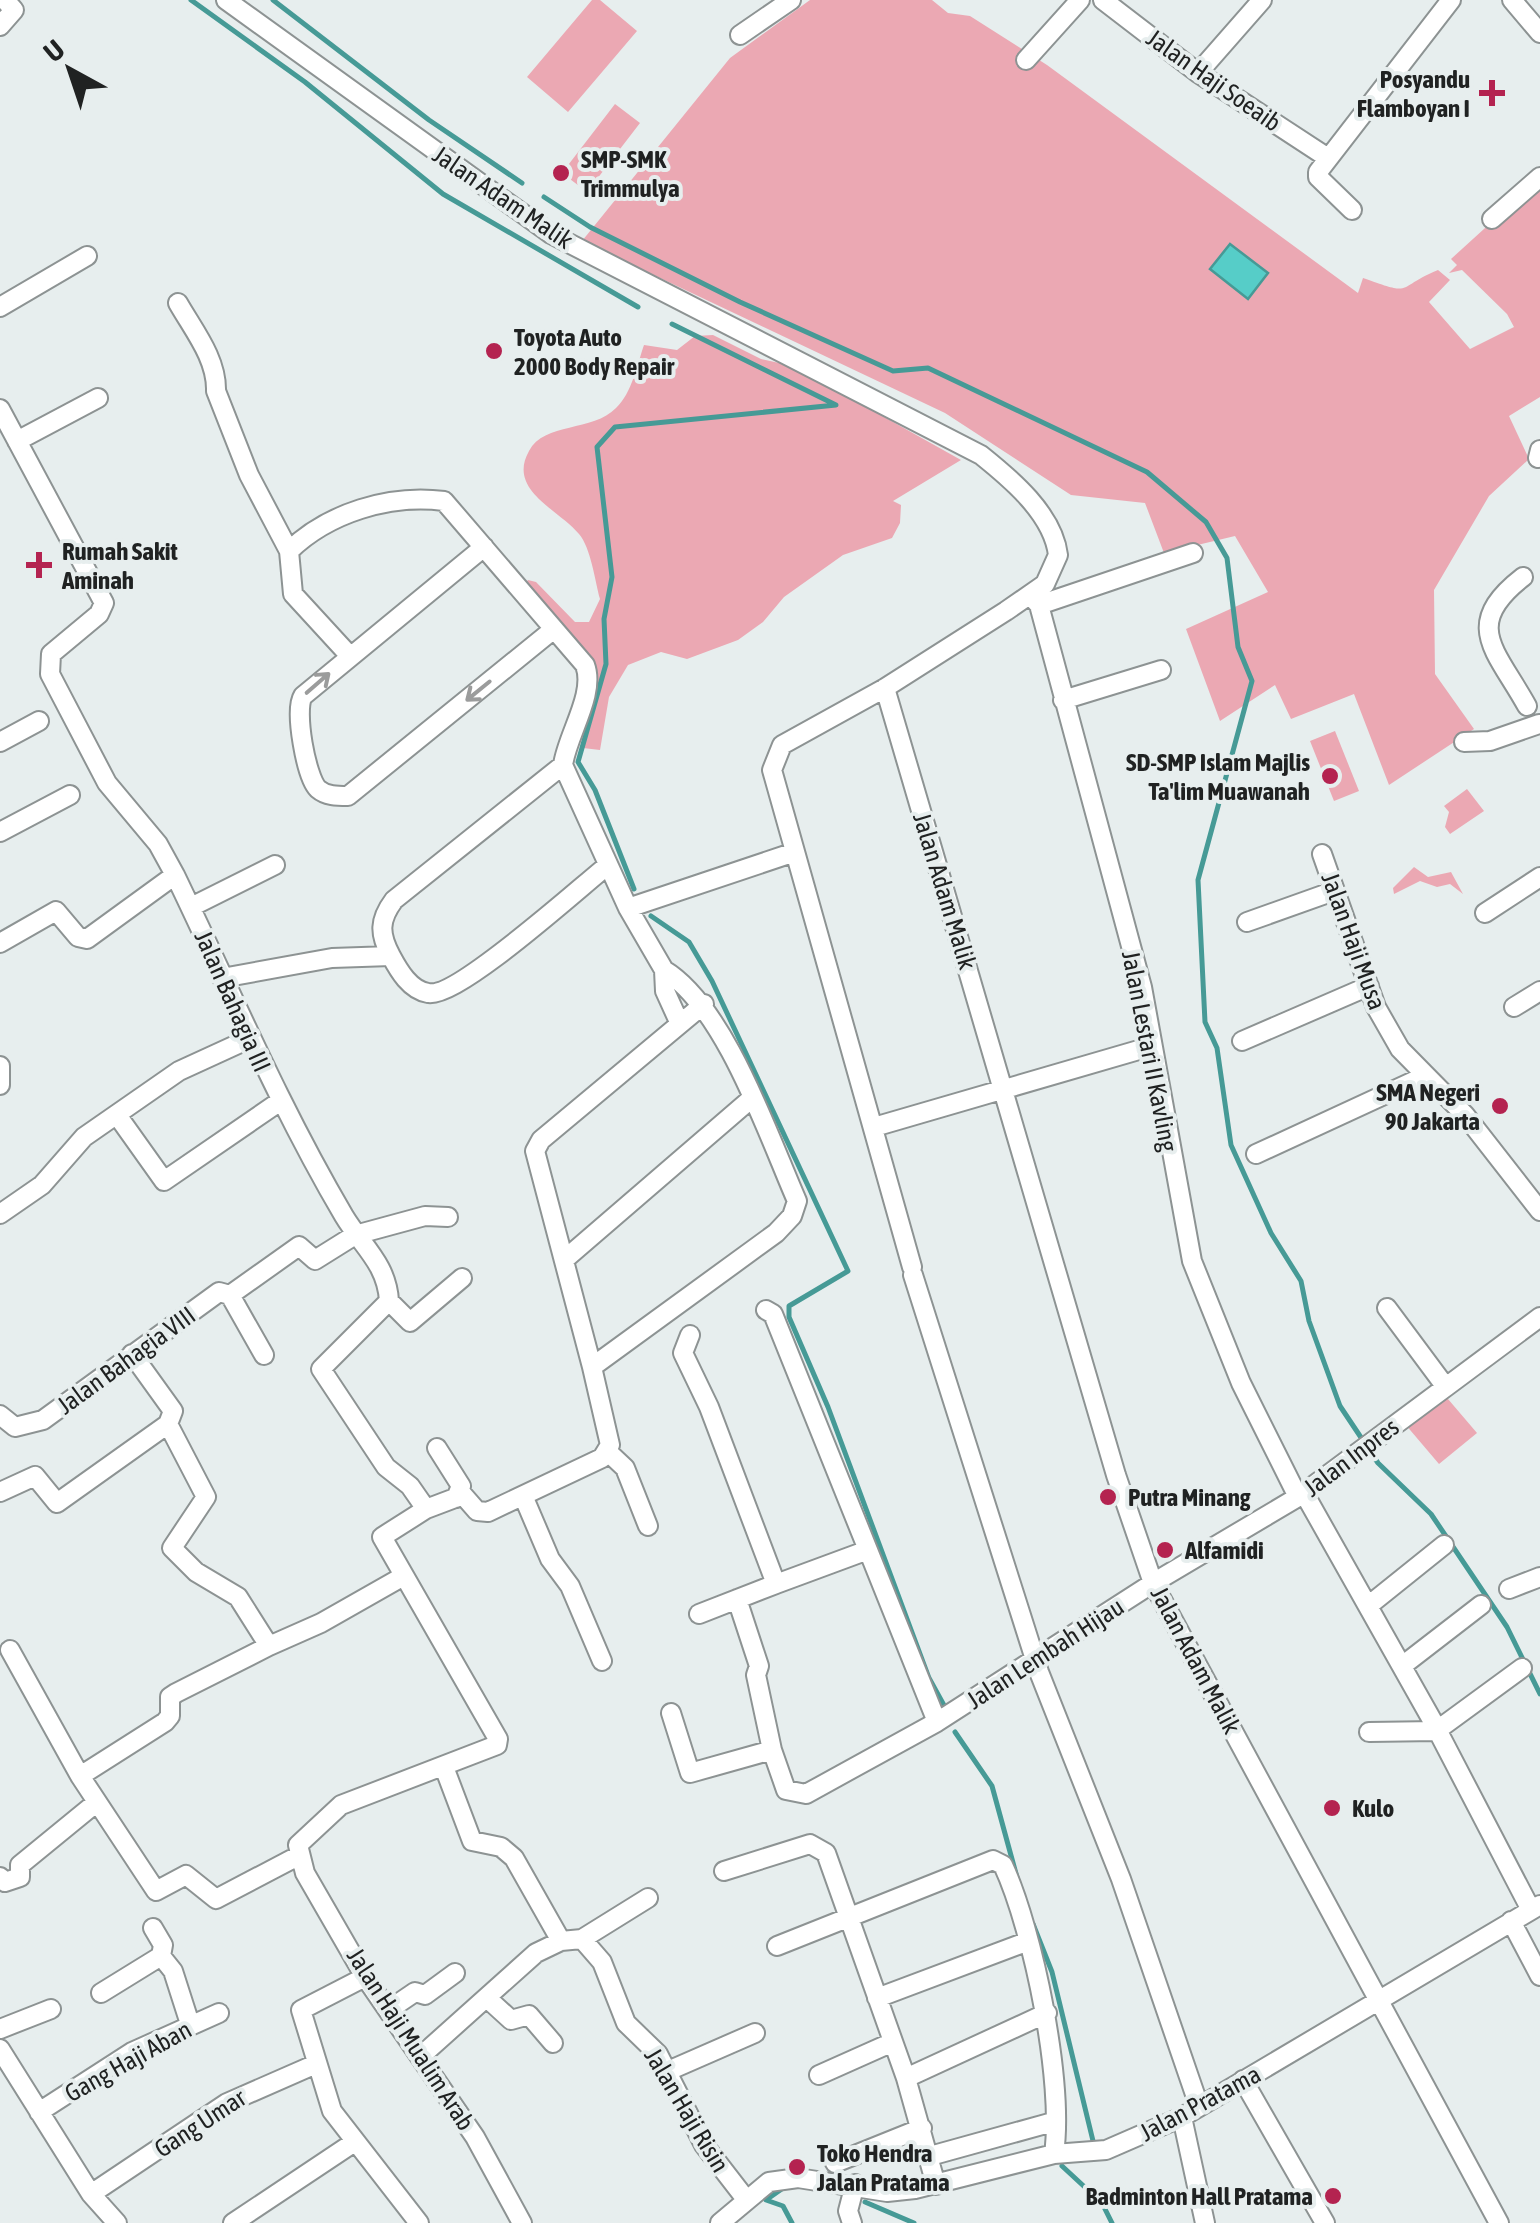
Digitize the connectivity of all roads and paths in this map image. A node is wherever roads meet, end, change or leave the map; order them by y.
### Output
1 (6, 0) edge
2 (226, 0) edge
3 (791, 0) edge
4 (1080, 0) edge
5 (1102, 0) edge
6 (1262, 0) edge
7 (1451, 0) edge
8 (1512, 0) edge
9 (0, 26) edge
10 (1540, 32) edge
11 (740, 36) dead end
12 (1026, 60) dead end
13 (1198, 73) junction
14 (1328, 158) junction
15 (1540, 176) edge
16 (1352, 210) dead end
17 (1492, 219) dead end
18 (88, 256) dead end
19 (178, 303) dead end
20 (0, 307) edge
21 (98, 398) dead end
22 (0, 409) edge
23 (17, 440) junction
24 (484, 546) junction
25 (289, 552) junction
26 (1194, 553) dead end
27 (1522, 577) dead end
28 (1034, 600) junction
29 (554, 629) junction
30 (349, 656) junction
31 (1161, 670) dead end
32 (884, 688) junction
33 (1063, 700) junction
34 (1535, 717) edge
35 (39, 720) dead end
36 (0, 742) edge
37 (1464, 742) dead end
38 (563, 765) junction
39 (70, 795) dead end
40 (0, 832) edge
41 (792, 853) junction
42 (1322, 854) dead end
43 (275, 864) dead end
44 (608, 865) junction
45 (175, 874) junction
46 (1540, 877) edge
47 (1334, 890) junction
48 (191, 907) junction
49 (628, 908) junction
50 (1485, 913) dead end
51 (1247, 922) dead end
52 (0, 943) edge
53 (391, 956) junction
54 (664, 970) junction
55 (222, 978) junction
56 (1369, 986) junction
57 (1540, 991) edge
58 (704, 1004) junction
59 (1514, 1007) dead end
60 (680, 1024) junction
61 (251, 1038) junction
62 (1242, 1041) dead end
63 (1150, 1047) junction
64 (0, 1066) edge
65 (1425, 1076) junction
66 (0, 1085) edge
67 (1005, 1091) junction
68 (752, 1098) junction
69 (279, 1102) junction
70 (116, 1115) junction
71 (874, 1127) junction
72 (1256, 1154) dead end
73 (1540, 1212) edge
74 (0, 1214) edge
75 (448, 1217) dead end
76 (355, 1235) junction
77 (564, 1260) junction
78 (462, 1278) dead end
79 (230, 1295) junction
80 (389, 1301) junction
81 (1387, 1308) dead end
82 (766, 1310) dead end
83 (1537, 1327) edge
84 (690, 1336) dead end
85 (132, 1354) junction
86 (264, 1355) dead end
87 (592, 1367) junction
88 (1446, 1386) junction
89 (0, 1415) edge
90 (168, 1424) junction
91 (437, 1448) dead end
92 (608, 1452) junction
93 (0, 1492) edge
94 (1301, 1495) junction
95 (456, 1498) junction
96 (524, 1498) junction
97 (426, 1509) junction
98 (648, 1526) dead end
99 (1444, 1545) dead end
100 (868, 1550) junction
101 (402, 1577) junction
102 (1540, 1577) edge
103 (1153, 1583) junction
104 (776, 1584) junction
105 (1509, 1589) dead end
106 (737, 1599) junction
107 (1482, 1604) dead end
108 (1368, 1606) junction
109 (699, 1614) dead end
110 (3, 1645) edge
111 (270, 1646) junction
112 (1035, 1660) junction
113 (602, 1661) dead end
114 (1402, 1666) junction
115 (1522, 1668) dead end
116 (671, 1713) dead end
117 (936, 1722) junction
118 (1436, 1731) junction
119 (1370, 1732) dead end
120 (772, 1750) junction
121 (444, 1767) junction
122 (80, 1776) junction
123 (97, 1802) junction
124 (298, 1856) junction
125 (724, 1871) dead end
126 (0, 1877) edge
127 (648, 1898) dead end
128 (1535, 1908) edge
129 (848, 1919) junction
130 (1511, 1921) junction
131 (153, 1928) dead end
132 (582, 1939) junction
133 (560, 1941) junction
134 (1026, 1942) junction
135 (776, 1946) dead end
136 (161, 1956) junction
137 (455, 1973) dead end
138 (1540, 1976) edge
139 (366, 1978) junction
140 (101, 1992) dead end
141 (878, 1998) junction
142 (488, 1999) junction
143 (1382, 2002) junction
144 (50, 2009) dead end
145 (390, 2009) junction
146 (219, 2012) dead end
147 (1047, 2013) junction
148 (190, 2024) junction
149 (0, 2029) edge
150 (755, 2033) dead end
151 (893, 2042) junction
152 (554, 2043) dead end
153 (0, 2050) edge
154 (421, 2056) junction
155 (316, 2064) junction
156 (668, 2071) junction
157 (819, 2075) dead end
158 (7, 2076) edge
159 (906, 2078) junction
160 (1243, 2080) junction
161 (1199, 2106) junction
162 (39, 2112) junction
163 (1182, 2117) junction
164 (1054, 2122) junction
165 (922, 2128) junction
166 (353, 2143) junction
167 (1054, 2154) junction
168 (930, 2156) junction
169 (836, 2163) dead end
170 (856, 2184) junction
171 (936, 2186) junction
172 (91, 2194) junction
173 (745, 2198) junction
174 (117, 2223) edge
175 (234, 2223) edge
176 (419, 2223) edge
177 (522, 2223) edge
178 (720, 2223) edge
179 (852, 2223) edge
180 (1205, 2223) edge
181 (1325, 2223) edge
182 (1499, 2223) edge

1 - 9 street
2 - 28 street, Jalan Adam Malik
3 - 11 street
4 - 12 street
5 - 13 street, Jalan Haji Soeaib
6 - 13 street
7 - 14 street
8 - 10 street
13 - 14 street, Jalan Haji Soeaib
14 - 16 street
15 - 17 street
18 - 20 street
19 - 25 street
21 - 23 street
22 - 23 street
23 - 45 street, Jalan Bahagia III
24 - 25 street
24 - 29 street
24 - 30 street
25 - 30 street
26 - 28 street
27 - 34 street
28 - 32 street, Jalan Adam Malik
28 - 33 street, Jalan Lestari II Kavling
29 -> 30 street
29 - 38 street
31 - 33 street
32 - 41 street
32 - 67 street, Jalan Adam Malik
33 - 63 street, Jalan Lestari II Kavling
34 - 37 street
35 - 36 street
38 - 44 street
38 - 53 street
39 - 40 street
41 - 49 street
41 - 71 street
42 - 47 street, Jalan Haji Musa
43 - 48 street
44 - 49 street
44 - 53 street
45 - 48 street, Jalan Bahagia III
45 - 52 street
46 - 50 street
47 - 51 street
47 - 56 street, Jalan Haji Musa
48 - 55 street, Jalan Bahagia III
49 - 54 street
53 - 55 street
54 - 58 street
54 - 60 street
55 - 61 street, Jalan Bahagia III
56 - 62 street
56 - 65 street, Jalan Haji Musa
57 - 59 street
58 - 60 street
58 - 68 street
60 - 77 street
61 - 69 street, Jalan Bahagia III
61 - 70 street
63 - 67 street
63 - 94 street, Jalan Lestari II Kavling
64 - 66 street
65 - 72 street
65 - 73 street, Jalan Haji Musa
67 - 71 street
67 - 103 street, Jalan Adam Malik
68 - 77 street
68 - 87 street
69 - 70 street
69 - 76 street, Jalan Bahagia III
70 - 74 street
71 - 112 street
75 - 76 street
76 - 79 street, Jalan Bahagia VIII
76 - 80 street, Jalan Bahagia III
77 - 87 street
78 - 80 street
79 - 85 street, Jalan Bahagia VIII
79 - 86 street
80 - 97 street
81 - 88 street
82 - 100 street
83 - 88 street, Jalan Inpres
84 - 104 street
85 - 89 street, Jalan Bahagia VIII
85 - 90 street
87 - 92 street
88 - 94 street, Jalan Inpres
90 - 93 street
90 - 111 street
91 - 95 street
92 - 96 street
92 - 98 street
94 - 103 street, Jalan Inpres
94 - 108 street, Jalan Lestari II Kavling
95 - 96 street
95 - 97 street
96 - 113 street
97 - 101 street
99 - 108 street
100 - 104 street
100 - 117 street
101 - 111 street
101 - 121 street
102 - 105 street
103 - 112 street, Jalan Lembah Hijau
103 - 143 street, Jalan Adam Malik
104 - 106 street
106 - 109 street
106 - 120 street
107 - 114 street
108 - 114 street, Jalan Lestari II Kavling
110 - 122 street
111 - 122 street
112 - 117 street, Jalan Lembah Hijau
112 - 161 street
114 - 118 street, Jalan Lestari II Kavling
115 - 118 street
116 - 120 street
117 - 120 street, Jalan Lembah Hijau
118 - 119 street
118 - 128 street, Jalan Lestari II Kavling
121 - 124 street
121 - 133 street
122 - 123 street
123 - 124 street
123 - 126 street
124 - 139 street, Jalan Haji Mualim Arab
125 - 129 street
127 - 132 street
128 - 130 street, Jalan Pratama
129 - 134 street
129 - 135 street
129 - 141 street
130 - 138 street
130 - 143 street, Jalan Pratama
131 - 136 street
132 - 133 street
132 - 156 street, Jalan Haji Risin
133 - 142 street
134 - 141 street
134 - 147 street
136 - 140 street
136 - 148 street
137 - 145 street
139 - 145 street, Jalan Haji Mualim Arab
139 - 155 street
141 - 151 street
142 - 152 street
142 - 154 street
143 - 160 street, Jalan Pratama
143 - 182 street, Jalan Adam Malik
144 - 149 street
145 - 154 street, Jalan Haji Mualim Arab
146 - 148 street, Gang Haji Aban
147 - 159 street
147 - 164 street
148 - 162 street, Gang Haji Aban
150 - 156 street
151 - 157 street
151 - 159 street
153 - 158 street
154 - 177 street, Jalan Haji Mualim Arab
155 - 166 street
155 - 172 street, Gang Umar
156 - 173 street, Jalan Haji Risin
158 - 162 street
159 - 165 street
160 - 161 street, Jalan Pratama
160 - 181 street
161 - 163 street, Jalan Pratama
162 - 172 street
163 - 167 street, Jalan Pratama
163 - 180 street
164 - 167 street
164 - 168 street
165 - 168 street
165 - 169 street
166 - 175 street
166 - 176 street
167 - 171 street, Jalan Pratama
168 - 171 street
170 - 171 street, Jalan Pratama
170 - 173 street, Jalan Pratama
170 - 179 street
172 - 174 street
173 - 178 street, Jalan Pratama

